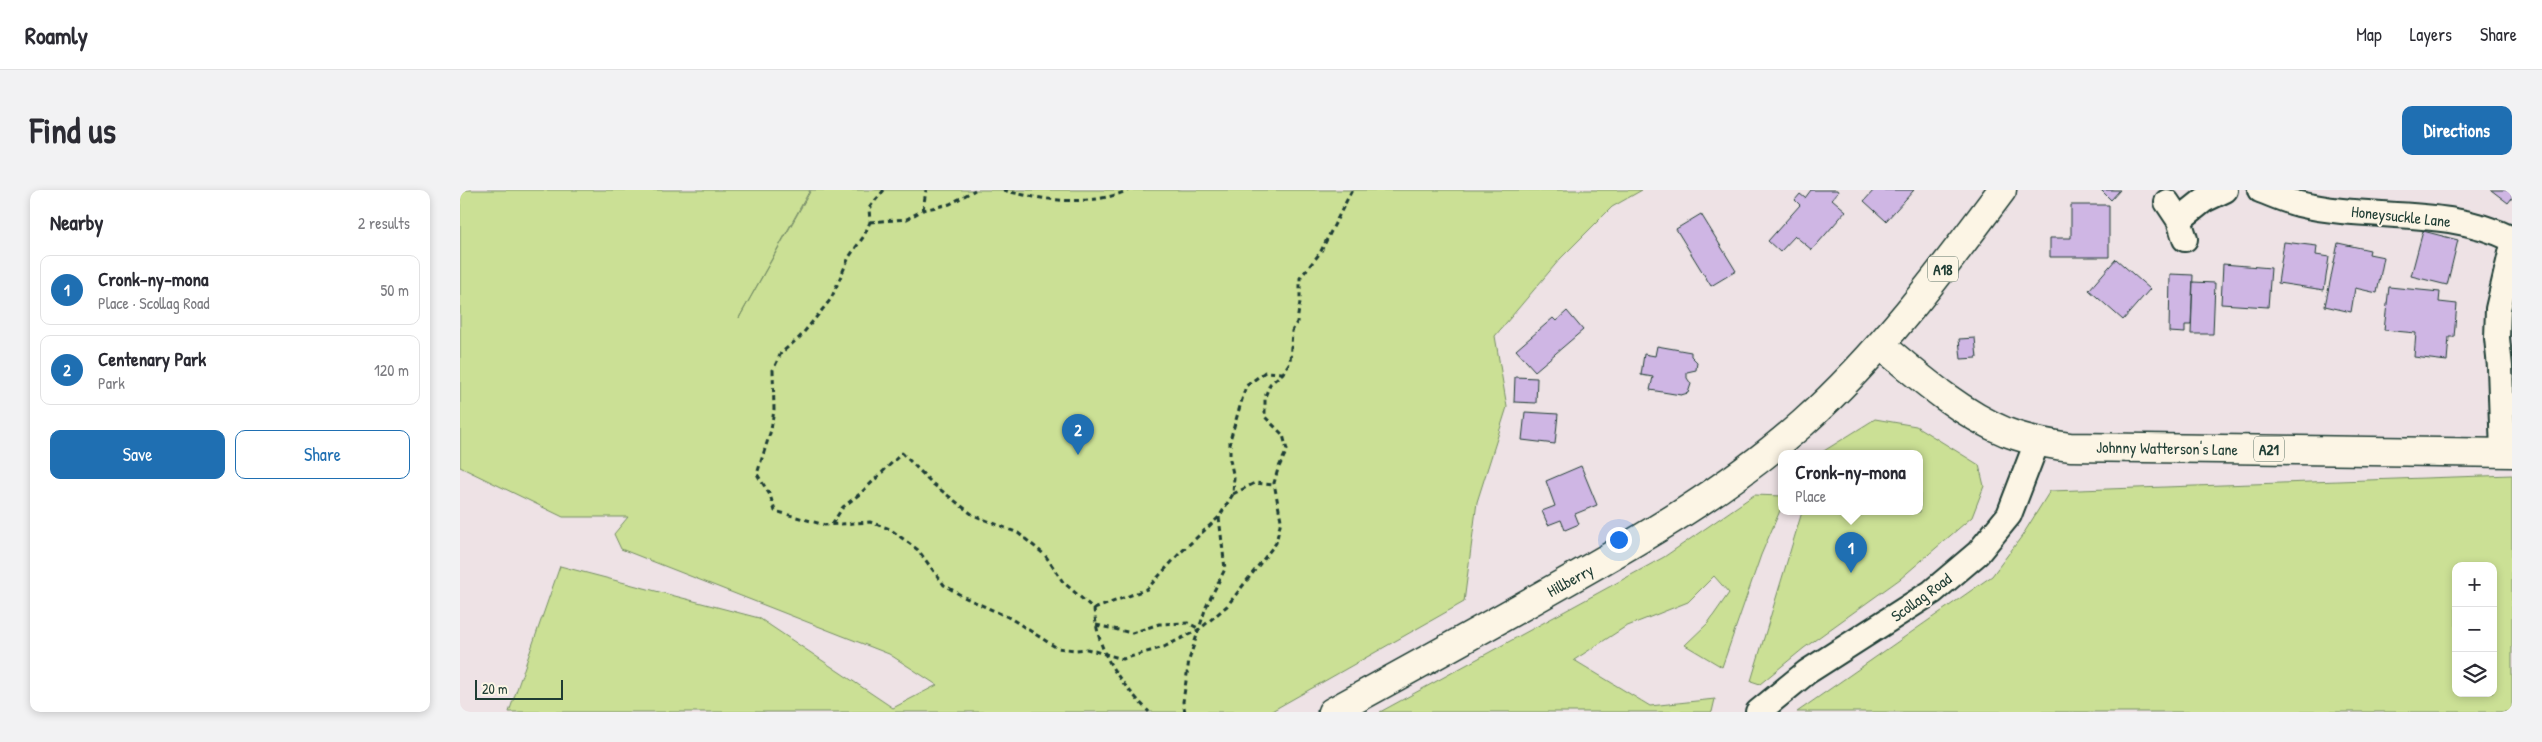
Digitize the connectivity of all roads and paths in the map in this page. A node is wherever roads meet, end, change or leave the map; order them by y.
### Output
1 (884, 190) edge
2 (926, 190) edge
3 (975, 190) edge
4 (1003, 190) edge
5 (1130, 190) edge
6 (1352, 190) edge
7 (2002, 190) edge
8 (2225, 190) edge
9 (2260, 190) edge
10 (923, 210) junction
11 (2177, 220) dead end
12 (870, 222) junction
13 (2512, 239) edge
14 (2512, 249) edge
15 (1881, 345) junction
16 (1283, 373) junction
17 (2037, 442) junction
18 (2507, 453) edge
19 (1274, 486) junction
20 (1233, 494) junction
21 (1220, 517) junction
22 (832, 524) junction
23 (1094, 609) junction
24 (1096, 625) junction
25 (1200, 629) junction
26 (1105, 656) junction
27 (1149, 712) edge
28 (1185, 712) edge
29 (1332, 712) edge
30 (1758, 712) edge

1 - 12 path
2 - 10 path
3 - 10 path
4 - 5 path
6 - 16 path
7 - 15 highway, A18
8 - 11 street
9 - 13 street, Honeysuckle Lane
10 - 12 path
12 - 22 path
14 - 18 street
15 - 17 highway, Johnny Watterson's Lane / A21
15 - 29 highway, Hillberry / A18
16 - 19 path
16 - 20 path
17 - 18 highway, Johnny Watterson's Lane / A21
17 - 30 street, Scollag Road
19 - 20 path
19 - 25 path
20 - 21 path
21 - 23 path
21 - 25 path
22 - 23 path
22 - 26 path
23 - 24 path
24 - 25 path
24 - 26 path
25 - 26 path
25 - 28 path
26 - 27 path

